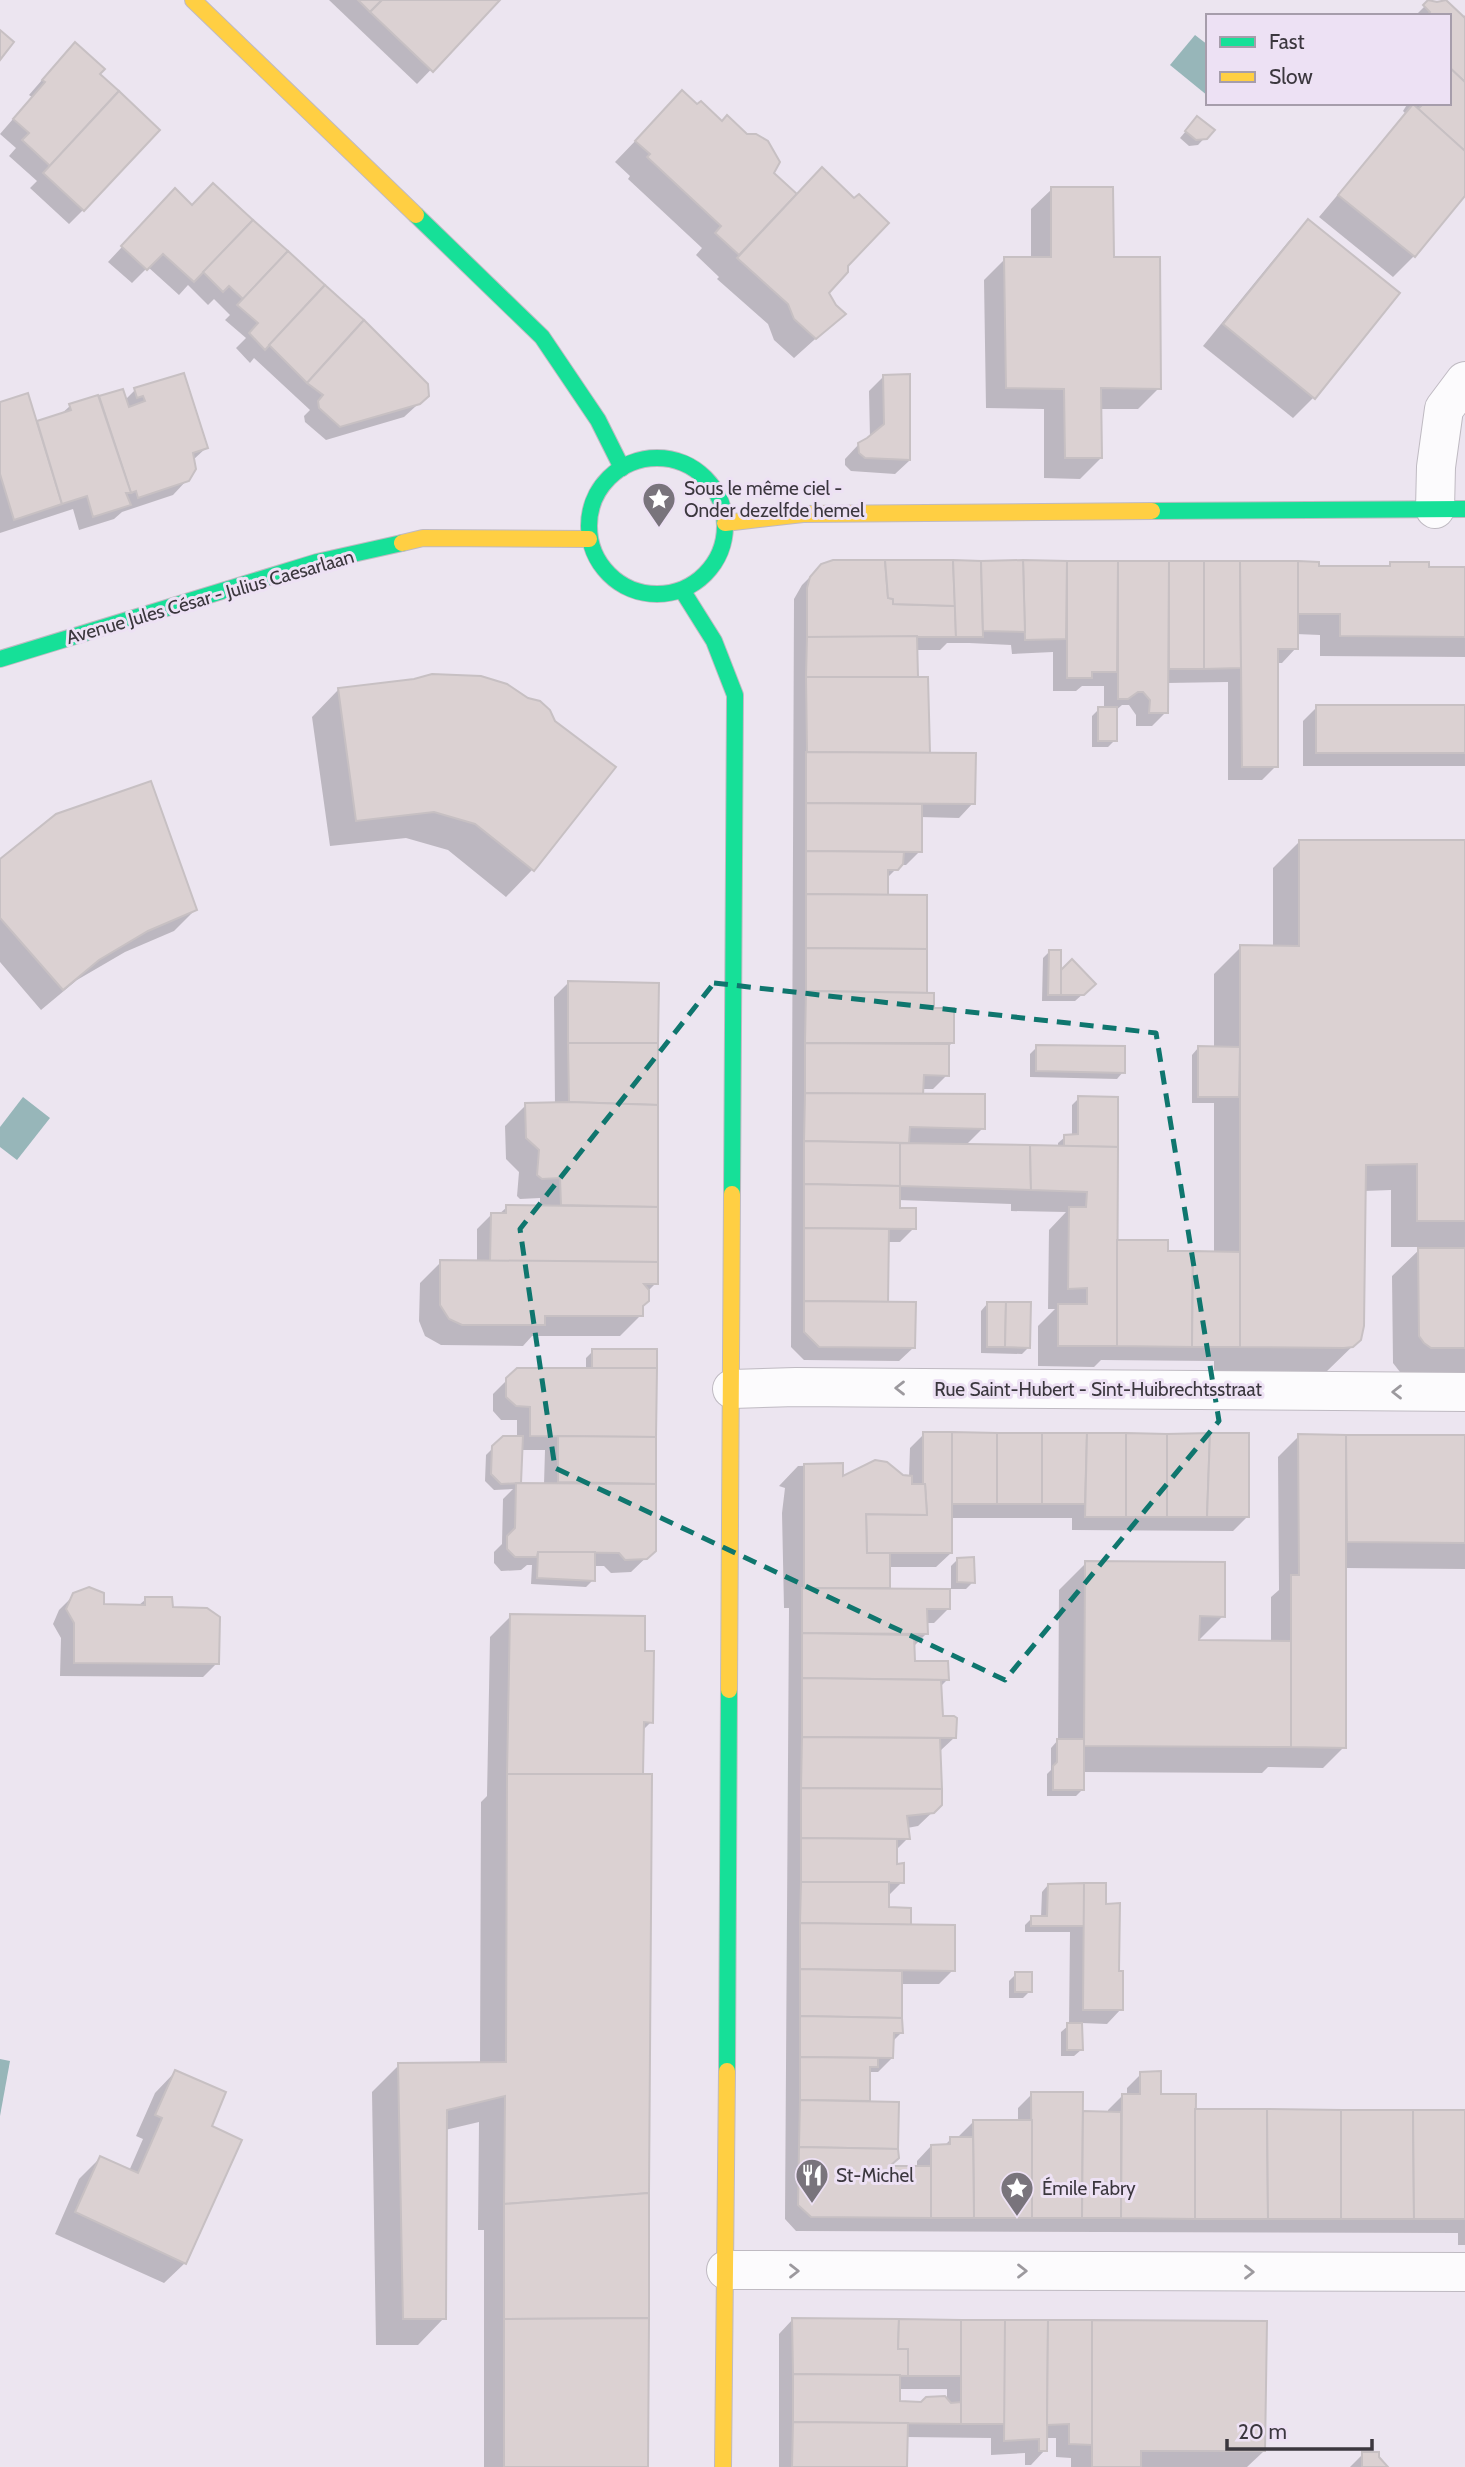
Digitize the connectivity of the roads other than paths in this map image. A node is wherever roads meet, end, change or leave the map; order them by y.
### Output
1 (193, 0) edge
2 (1465, 381) edge
3 (622, 468) junction
4 (1450, 509) edge
5 (725, 523) junction
6 (589, 539) junction
7 (682, 590) junction
8 (0, 659) edge
9 (732, 1389) junction
10 (1465, 1392) edge
11 (726, 2270) junction
12 (1465, 2272) edge
13 (723, 2467) edge

1 - 3 street
2 - 4 street
3 - 5 street
3 - 6 street
4 - 5 street
5 - 7 street
6 - 7 street
6 - 8 street, Avenue Jules César - Julius Caesarlaan
7 - 9 street
10 -> 9 street, Rue Saint-Hubert - Sint-Huibrechtsstraat
9 - 11 street
11 -> 12 street
11 - 13 street

